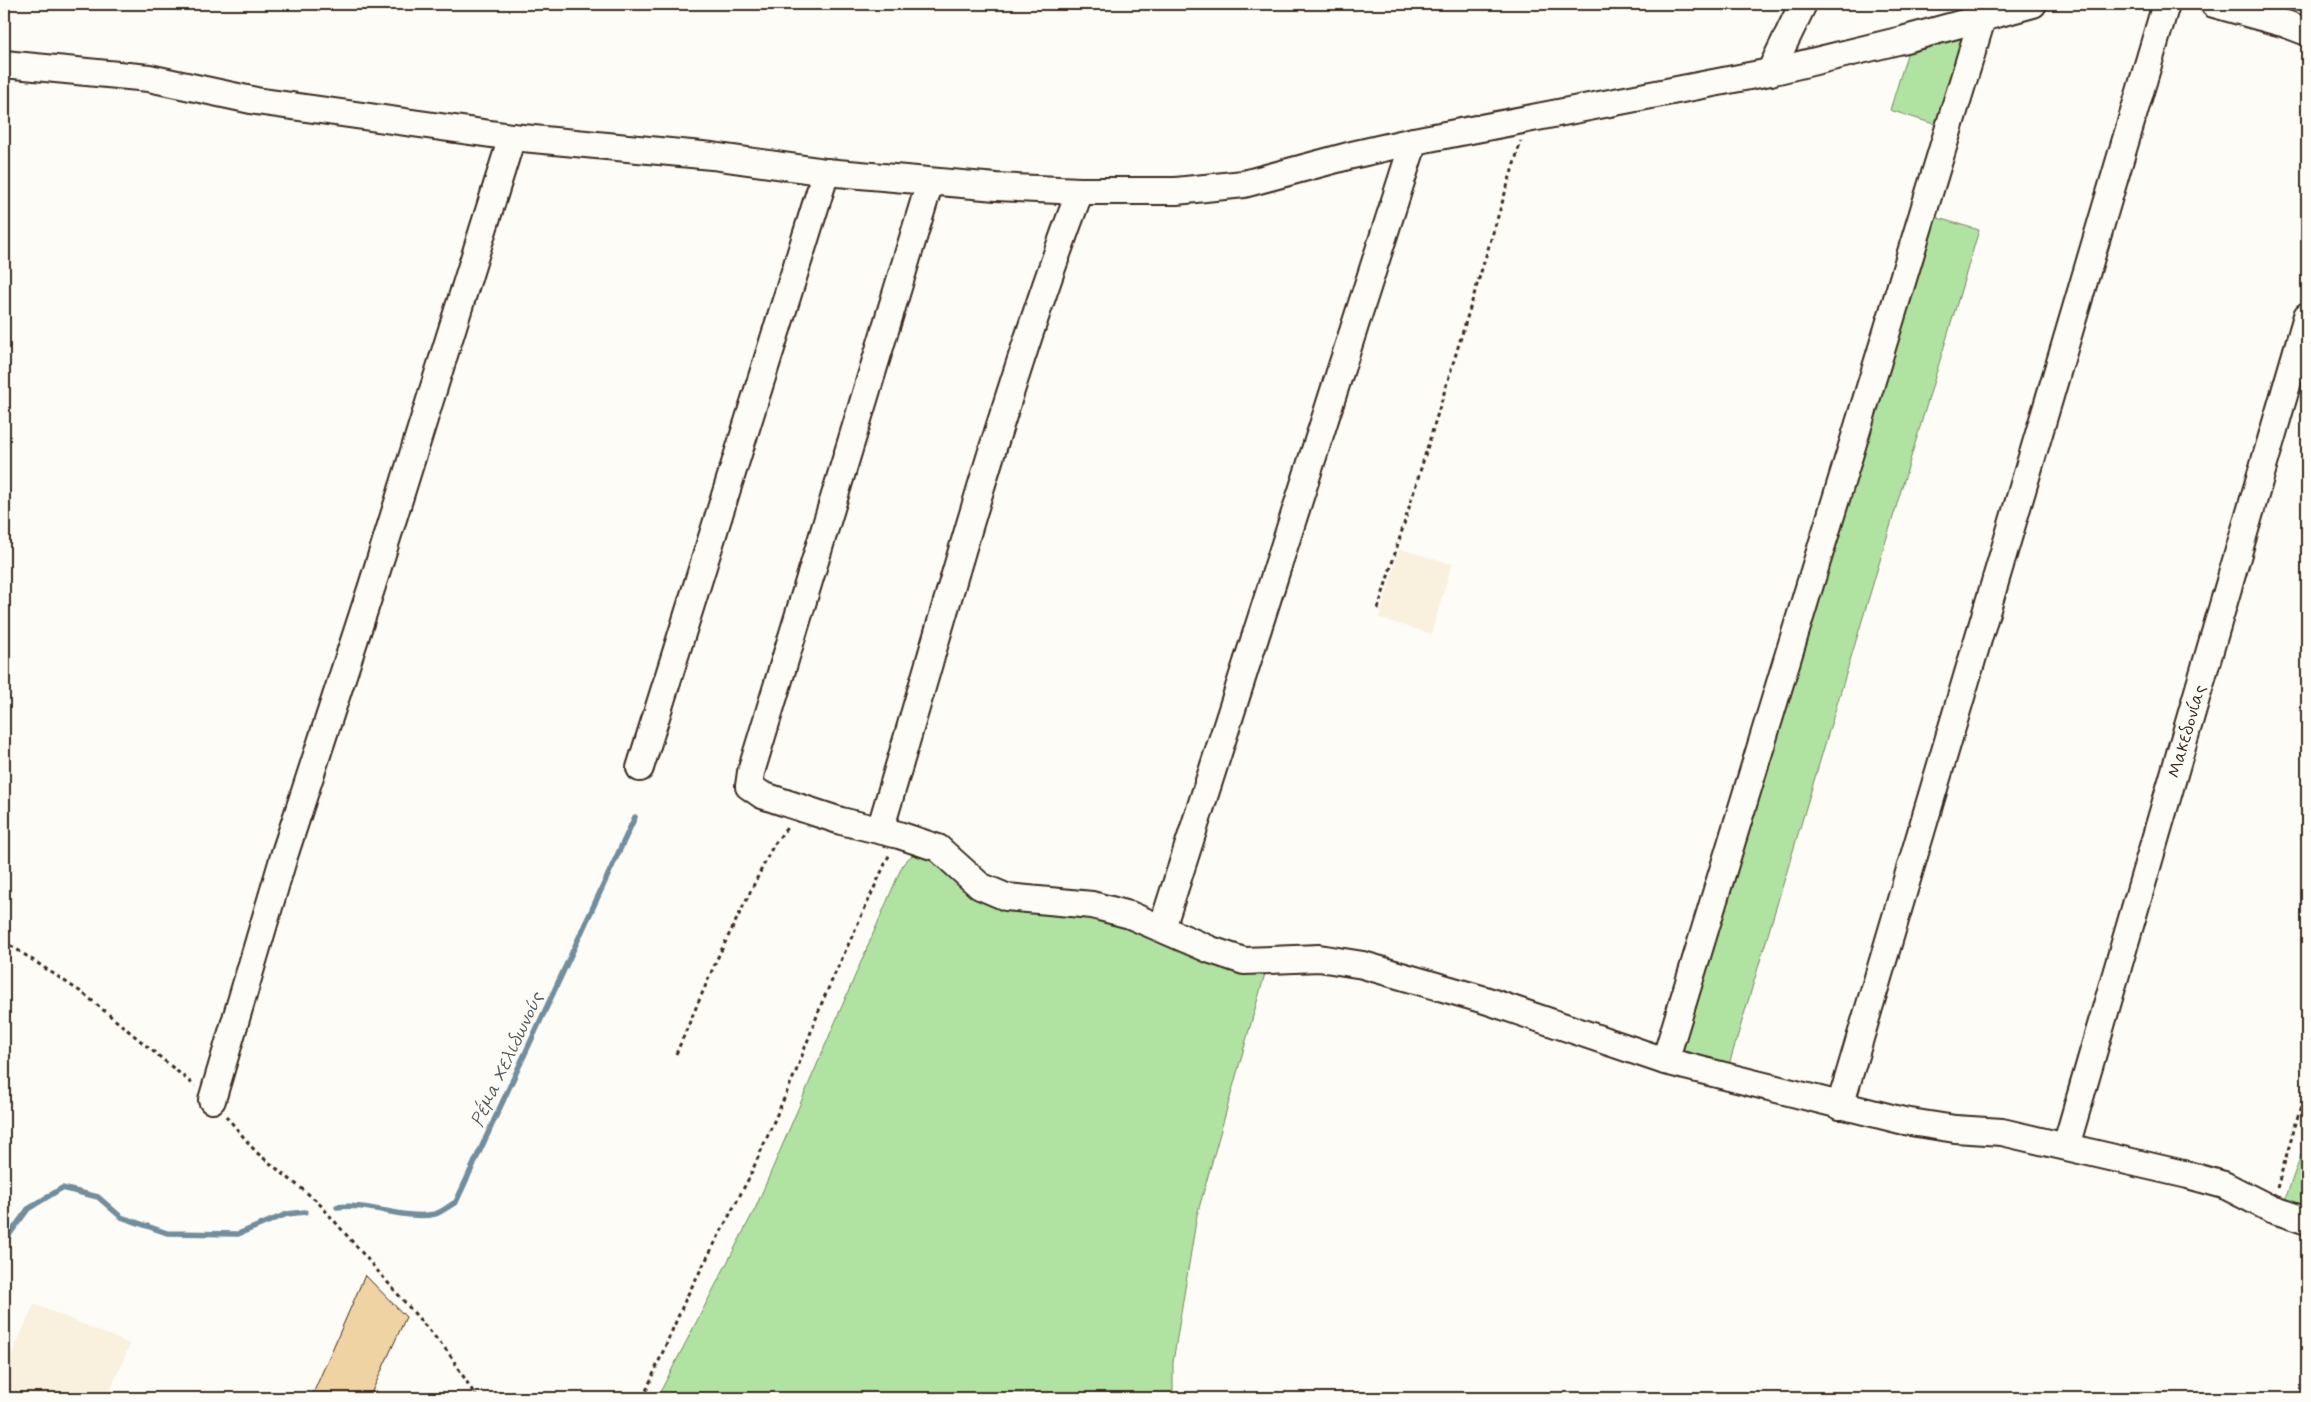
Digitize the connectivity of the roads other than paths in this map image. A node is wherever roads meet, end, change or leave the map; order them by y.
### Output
1 (1803, 4) edge
2 (2033, 4) edge
3 (2166, 4) edge
4 (2221, 4) edge
5 (1982, 19) junction
6 (2307, 32) edge
7 (4, 64) edge
8 (1770, 72) junction
9 (512, 137) junction
10 (1414, 142) junction
11 (826, 172) junction
12 (930, 182) junction
13 (1080, 192) junction
14 (2307, 316) edge
15 (640, 768) dead end
16 (890, 832) junction
17 (1162, 928) junction
18 (1665, 1061) junction
19 (212, 1100) road end
20 (1840, 1106) junction
21 (2066, 1146) junction
22 (2307, 1221) edge

1 - 8 street
2 - 5 street
3 - 20 street
4 - 6 street
5 - 8 street
5 - 18 street
7 - 9 street
8 - 10 street
9 - 11 street
9 - 19 street
10 - 13 street
10 - 17 street
11 - 12 street
11 - 15 street
12 - 13 street
12 - 16 street
13 - 16 street
14 - 21 street, Μακεδονίας
16 - 17 street
17 - 18 street
18 - 20 street
20 - 21 street
21 - 22 street

